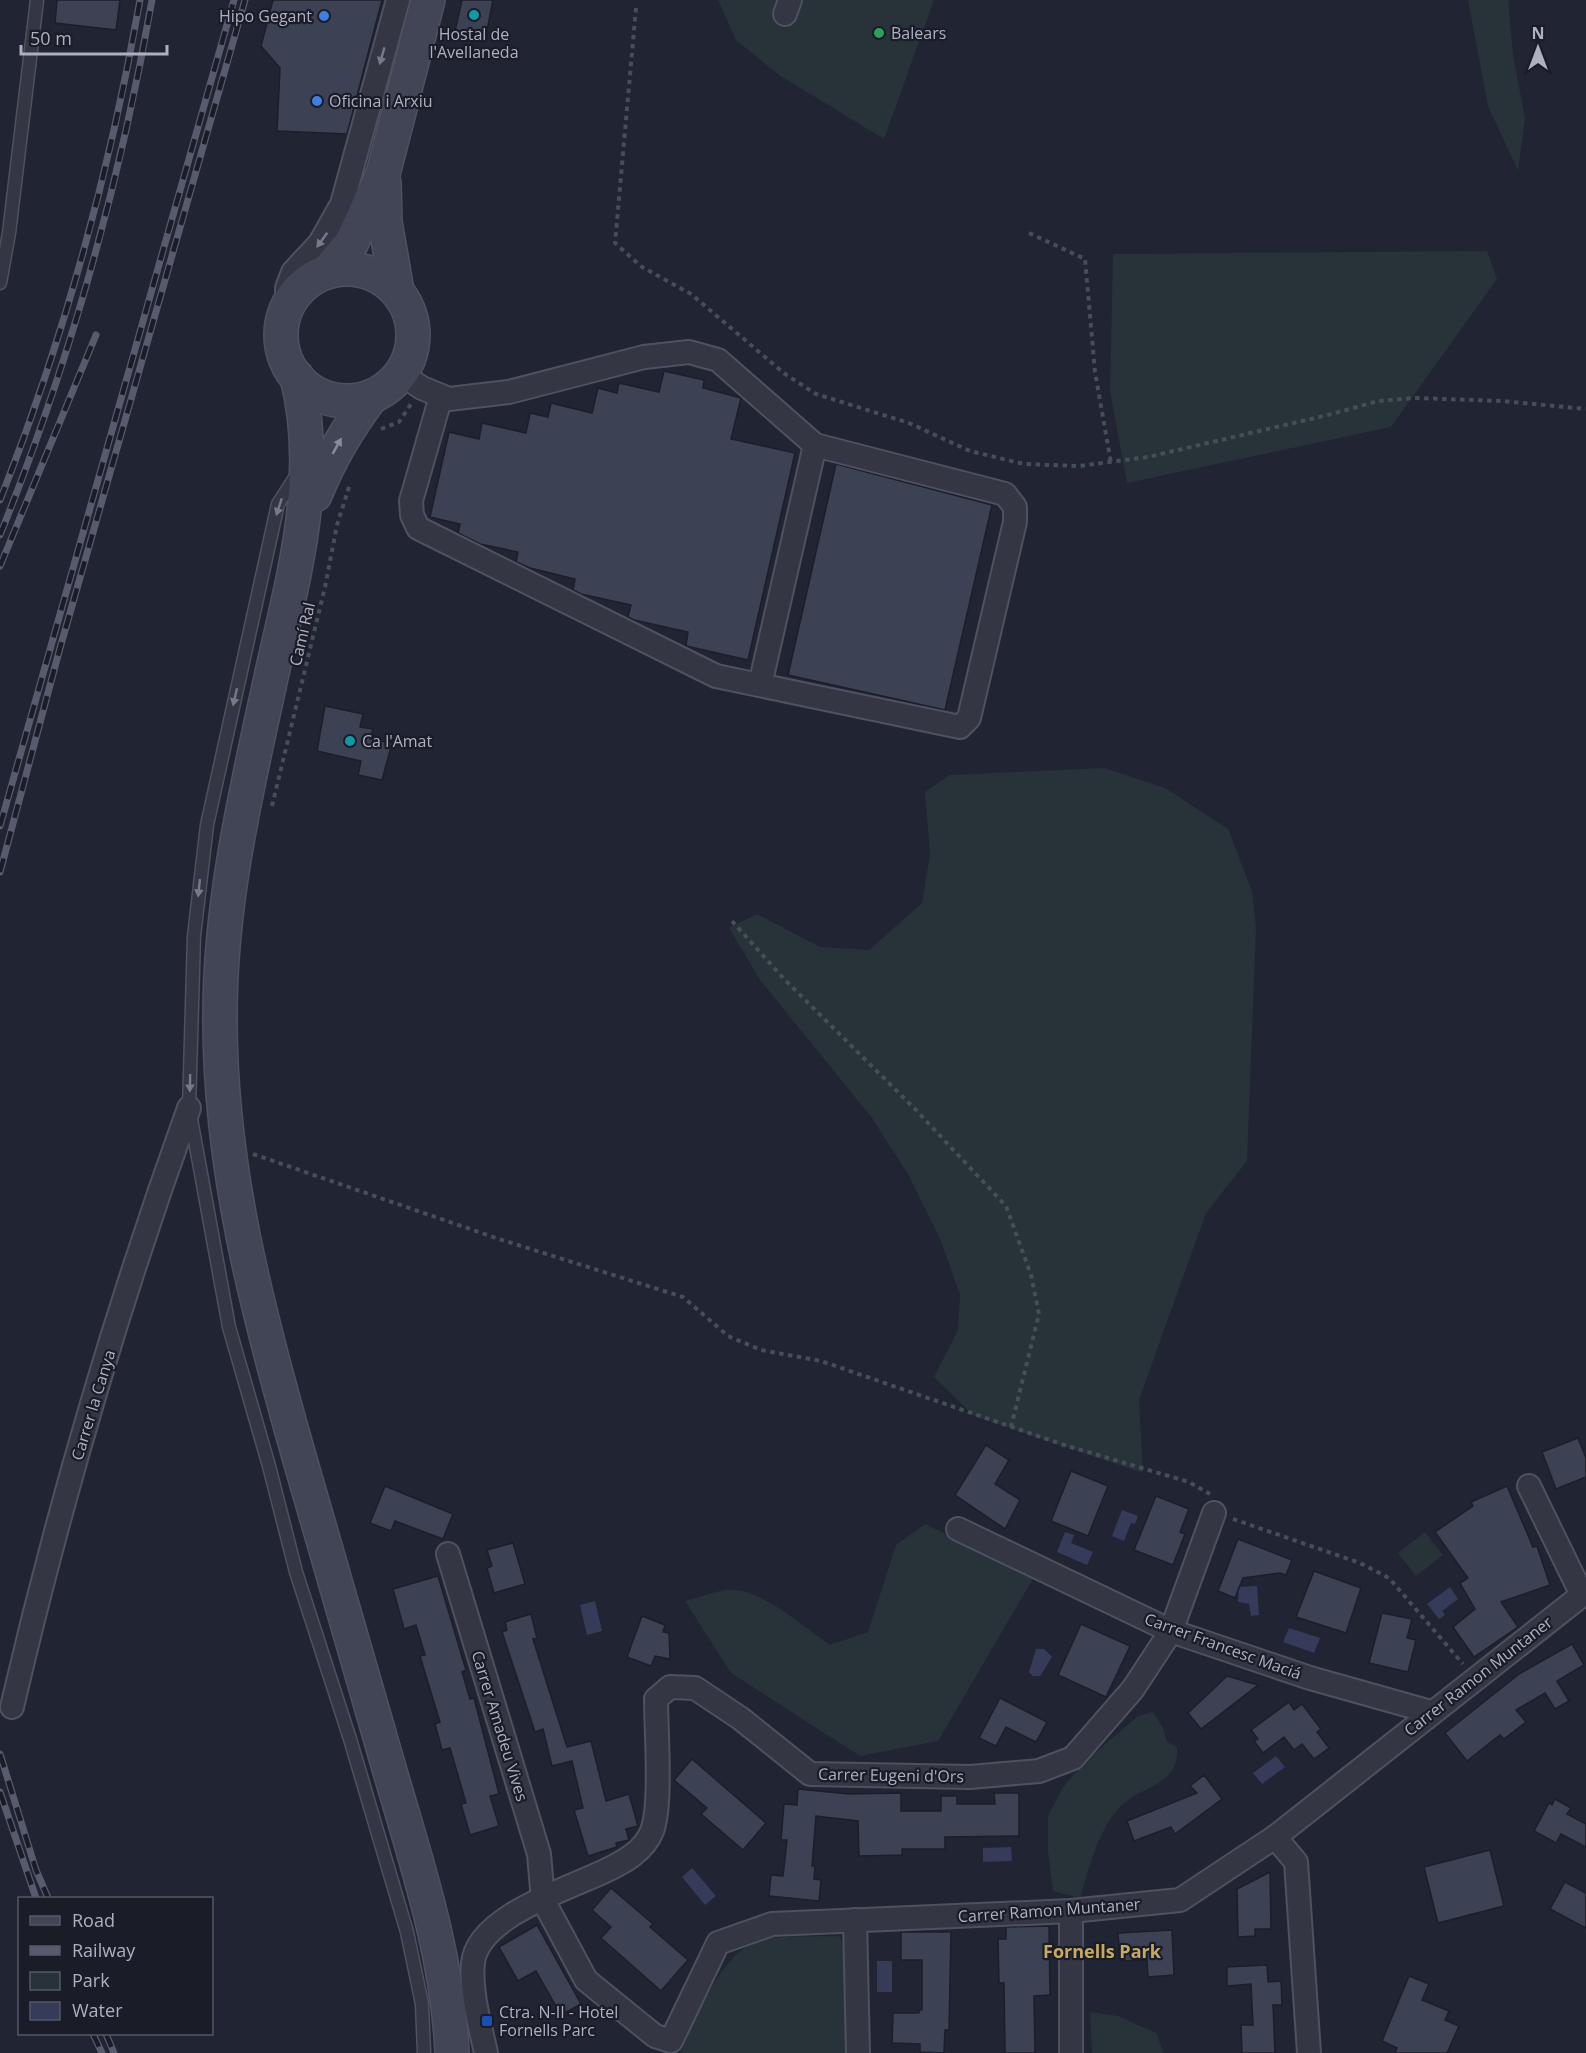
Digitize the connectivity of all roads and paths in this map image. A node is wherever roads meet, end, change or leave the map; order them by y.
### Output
1 (37, 0) edge
2 (398, 0) edge
3 (428, 0) edge
4 (636, 8) dead end
5 (383, 174) junction
6 (1029, 232) dead end
7 (327, 272) junction
8 (0, 283) edge
9 (397, 291) junction
10 (286, 310) junction
11 (297, 377) junction
12 (421, 386) junction
13 (372, 396) junction
14 (1586, 409) edge
15 (376, 434) dead end
16 (815, 445) junction
17 (309, 458) junction
18 (1111, 463) junction
19 (352, 477) dead end
20 (305, 519) junction
21 (760, 685) junction
22 (270, 813) dead end
23 (732, 921) dead end
24 (189, 1108) junction
25 (228, 1155) junction
26 (1011, 1427) junction
27 (1529, 1486) dead end
28 (1215, 1513) junction
29 (958, 1529) dead end
30 (448, 1554) dead end
31 (1584, 1594) edge
32 (1171, 1631) junction
33 (1474, 1679) junction
34 (12, 1707) dead end
35 (1431, 1712) junction
36 (1275, 1837) junction
37 (543, 1900) junction
38 (1071, 1911) junction
39 (855, 1920) junction
40 (424, 2053) edge
41 (452, 2053) edge
42 (486, 2053) edge
43 (858, 2053) edge
44 (1071, 2053) edge
45 (1309, 2053) edge

1 - 8 lane
2 -> 10 street
3 - 5 main road
4 - 18 path
5 - 7 main road
5 - 9 main road
6 - 18 path
7 - 9 main road
7 - 10 main road
9 - 12 main road
10 - 11 main road
11 - 13 main road
11 - 17 main road
12 - 13 main road
12 - 15 path
12 - 16 street
12 - 21 street
20 -> 13 main road
14 - 18 path
16 - 21 street
16 - 21 street
17 - 20 main road
17 -> 24 lane
19 - 22 path, Camí Ral
20 - 25 main road
23 - 26 path
24 - 34 street, Carrer la Canya
24 - 40 lane
25 - 26 path
25 - 41 main road
26 - 28 path
27 - 31 street
28 - 32 street, Carrer Eugeni d'Ors
28 - 33 path
29 - 32 street, Carrer Francesc Maciá
30 - 37 street, Carrer Amadeu Vives
31 - 33 street, Carrer Ramon Muntaner
32 - 35 street, Carrer Francesc Maciá
32 - 37 street, Carrer Eugeni d'Ors
33 - 35 street, Carrer Ramon Muntaner
35 - 36 street, Carrer Ramon Muntaner
36 - 38 street, Carrer Ramon Muntaner
36 - 45 street
37 - 39 street, Carrer Ramon Muntaner
37 - 42 street, Carrer Eugeni d'Ors
38 - 39 street, Carrer Ramon Muntaner
38 - 44 street
39 - 43 street

